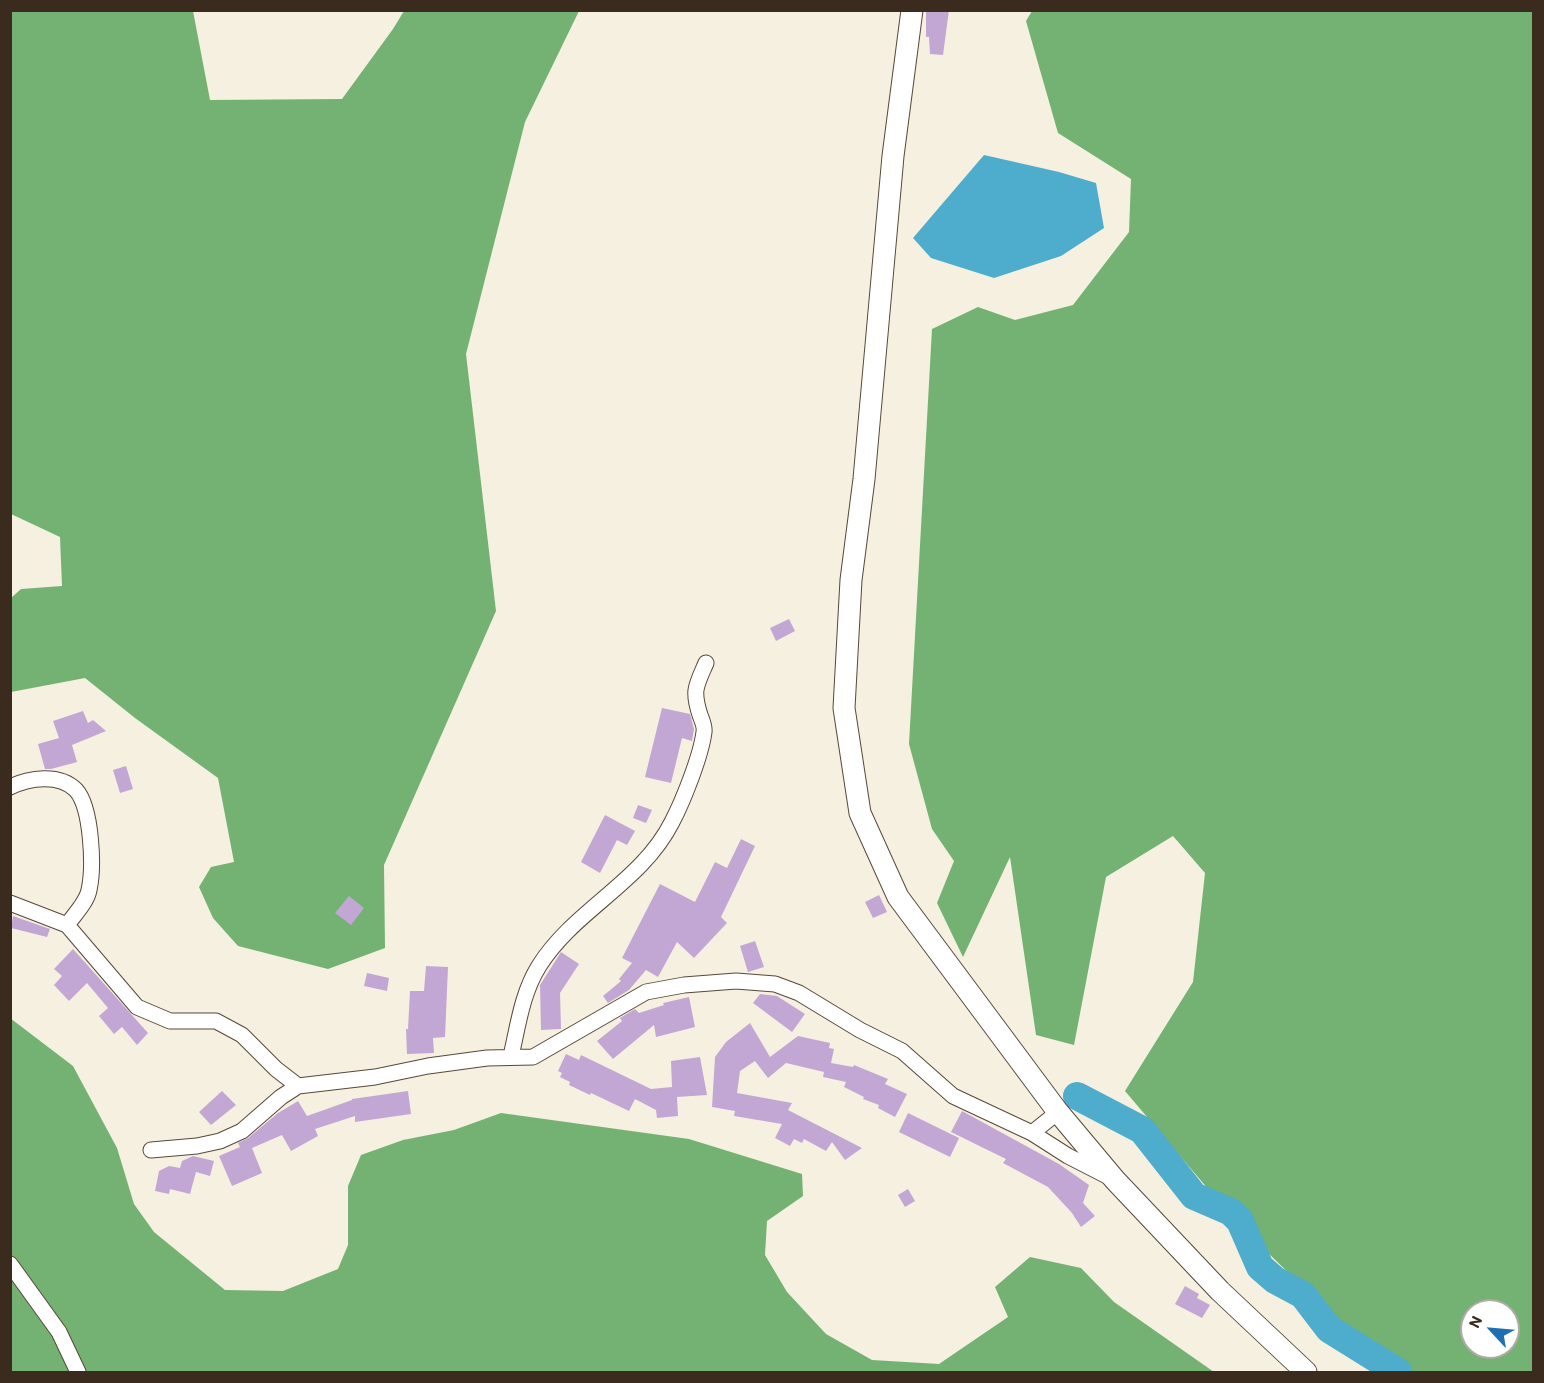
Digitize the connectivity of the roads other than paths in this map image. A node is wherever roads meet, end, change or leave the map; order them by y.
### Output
1 (912, 10) edge
2 (706, 663) dead end
3 (10, 787) edge
4 (10, 903) edge
5 (68, 925) junction
6 (511, 1056) junction
7 (298, 1086) junction
8 (1058, 1112) junction
9 (1032, 1133) junction
10 (151, 1150) dead end
11 (1115, 1180) junction
12 (10, 1264) edge
13 (78, 1372) edge
14 (1306, 1372) edge

1 - 8 street
2 - 6 street
3 - 5 street
4 - 5 street
5 - 7 street
6 - 7 street
6 - 9 street
7 - 10 street
8 - 9 street
8 - 11 street
9 - 11 street
11 - 14 street
12 - 13 street

